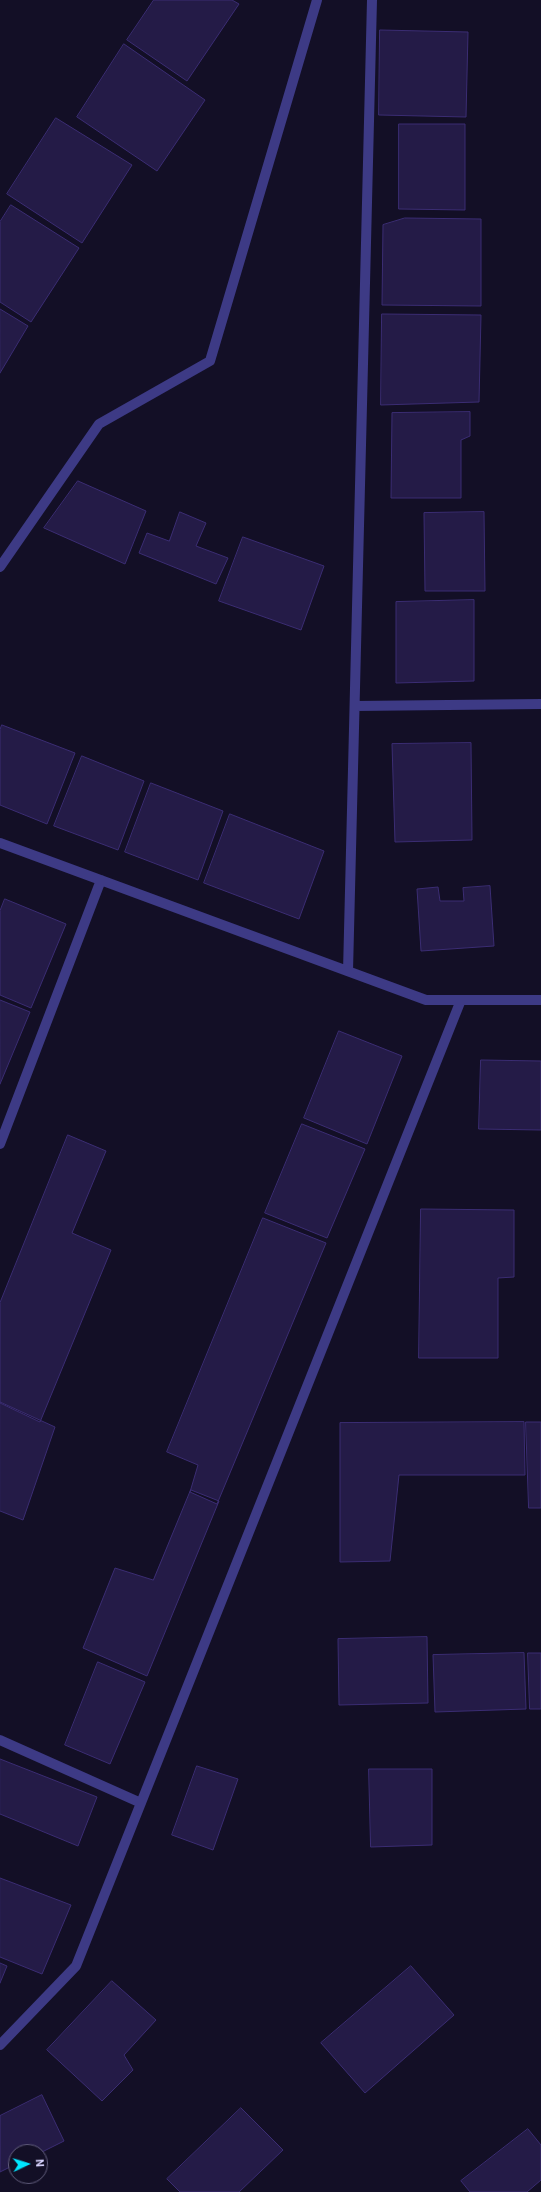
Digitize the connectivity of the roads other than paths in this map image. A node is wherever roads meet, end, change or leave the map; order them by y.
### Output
1 (317, 0) edge
2 (372, 0) edge
3 (0, 567) edge
4 (541, 704) edge
5 (355, 706) junction
6 (0, 843) edge
7 (101, 880) junction
8 (348, 971) junction
9 (460, 1000) junction
10 (541, 1000) edge
11 (0, 1144) edge
12 (0, 1740) edge
13 (141, 1803) junction
14 (0, 2045) edge

1 - 3 street
2 - 5 street
4 - 5 street
5 - 8 street
6 - 7 street
7 - 8 street
7 - 11 street
8 - 9 street
9 - 10 street
9 - 13 street
12 - 13 street
13 - 14 street

